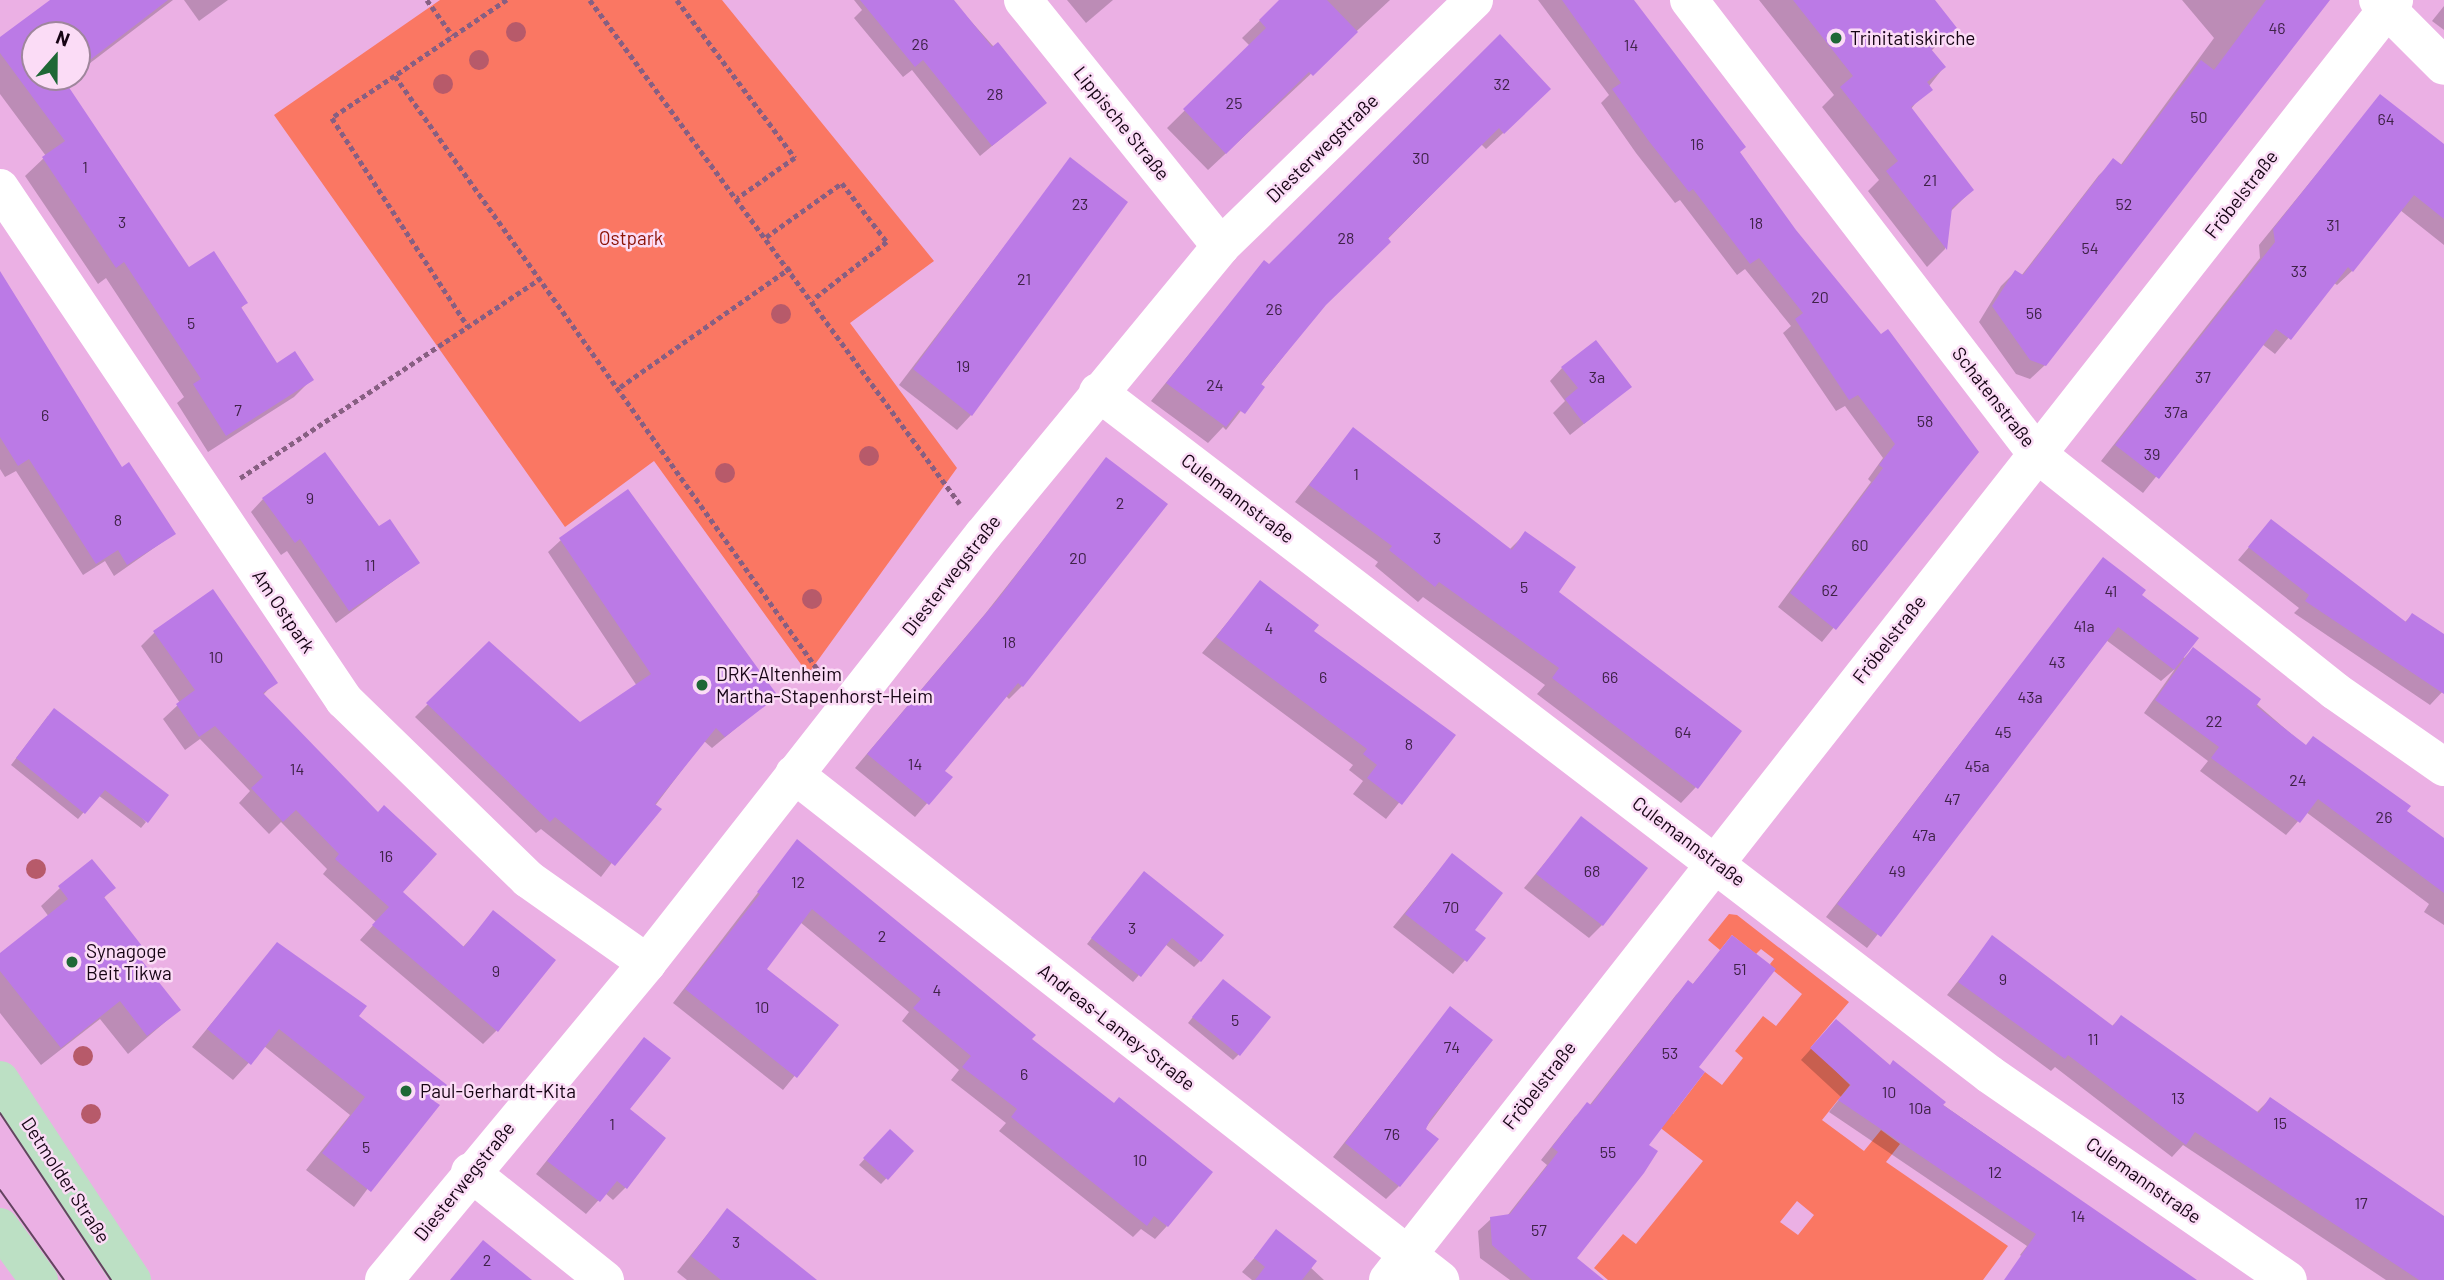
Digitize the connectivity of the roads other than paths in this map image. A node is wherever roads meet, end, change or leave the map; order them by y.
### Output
1 (1023, 0) edge
2 (1474, 0) edge
3 (1689, 0) edge
4 (2386, 3) edge
5 (2444, 66) edge
6 (0, 188) edge
7 (1221, 246) junction
8 (1098, 392) junction
9 (2036, 453) junction
10 (2444, 767) edge
11 (794, 774) junction
12 (1714, 860) junction
13 (647, 963) junction
14 (0, 1080) edge
15 (470, 1172) junction
16 (0, 1227) edge
17 (1398, 1268) edge
18 (39, 1280) edge
19 (132, 1280) edge
20 (384, 1280) edge
21 (605, 1280) edge
22 (1440, 1280) edge
23 (2288, 1280) edge

1 - 7 street, Lippische Straße
2 - 7 street, Diesterwegstraße
3 - 9 street, Schatenstraße
4 - 5 street
4 - 9 street, Fröbelstraße
6 - 13 street, Am Ostpark
7 - 8 street, Diesterwegstraße
8 - 11 street, Diesterwegstraße
8 - 12 street, Culemannstraße
9 - 10 street, Schatenstraße
9 - 12 street, Fröbelstraße
11 - 13 street, Diesterwegstraße
11 - 17 street, Andreas-Lamey-Straße
12 - 17 street, Fröbelstraße
12 - 23 street, Culemannstraße
13 - 15 street, Diesterwegstraße
14 - 19 main road, Detmolder Straße
15 - 20 street, Diesterwegstraße
15 - 21 street
16 - 18 main road
17 - 22 street, Andreas-Lamey-Straße

